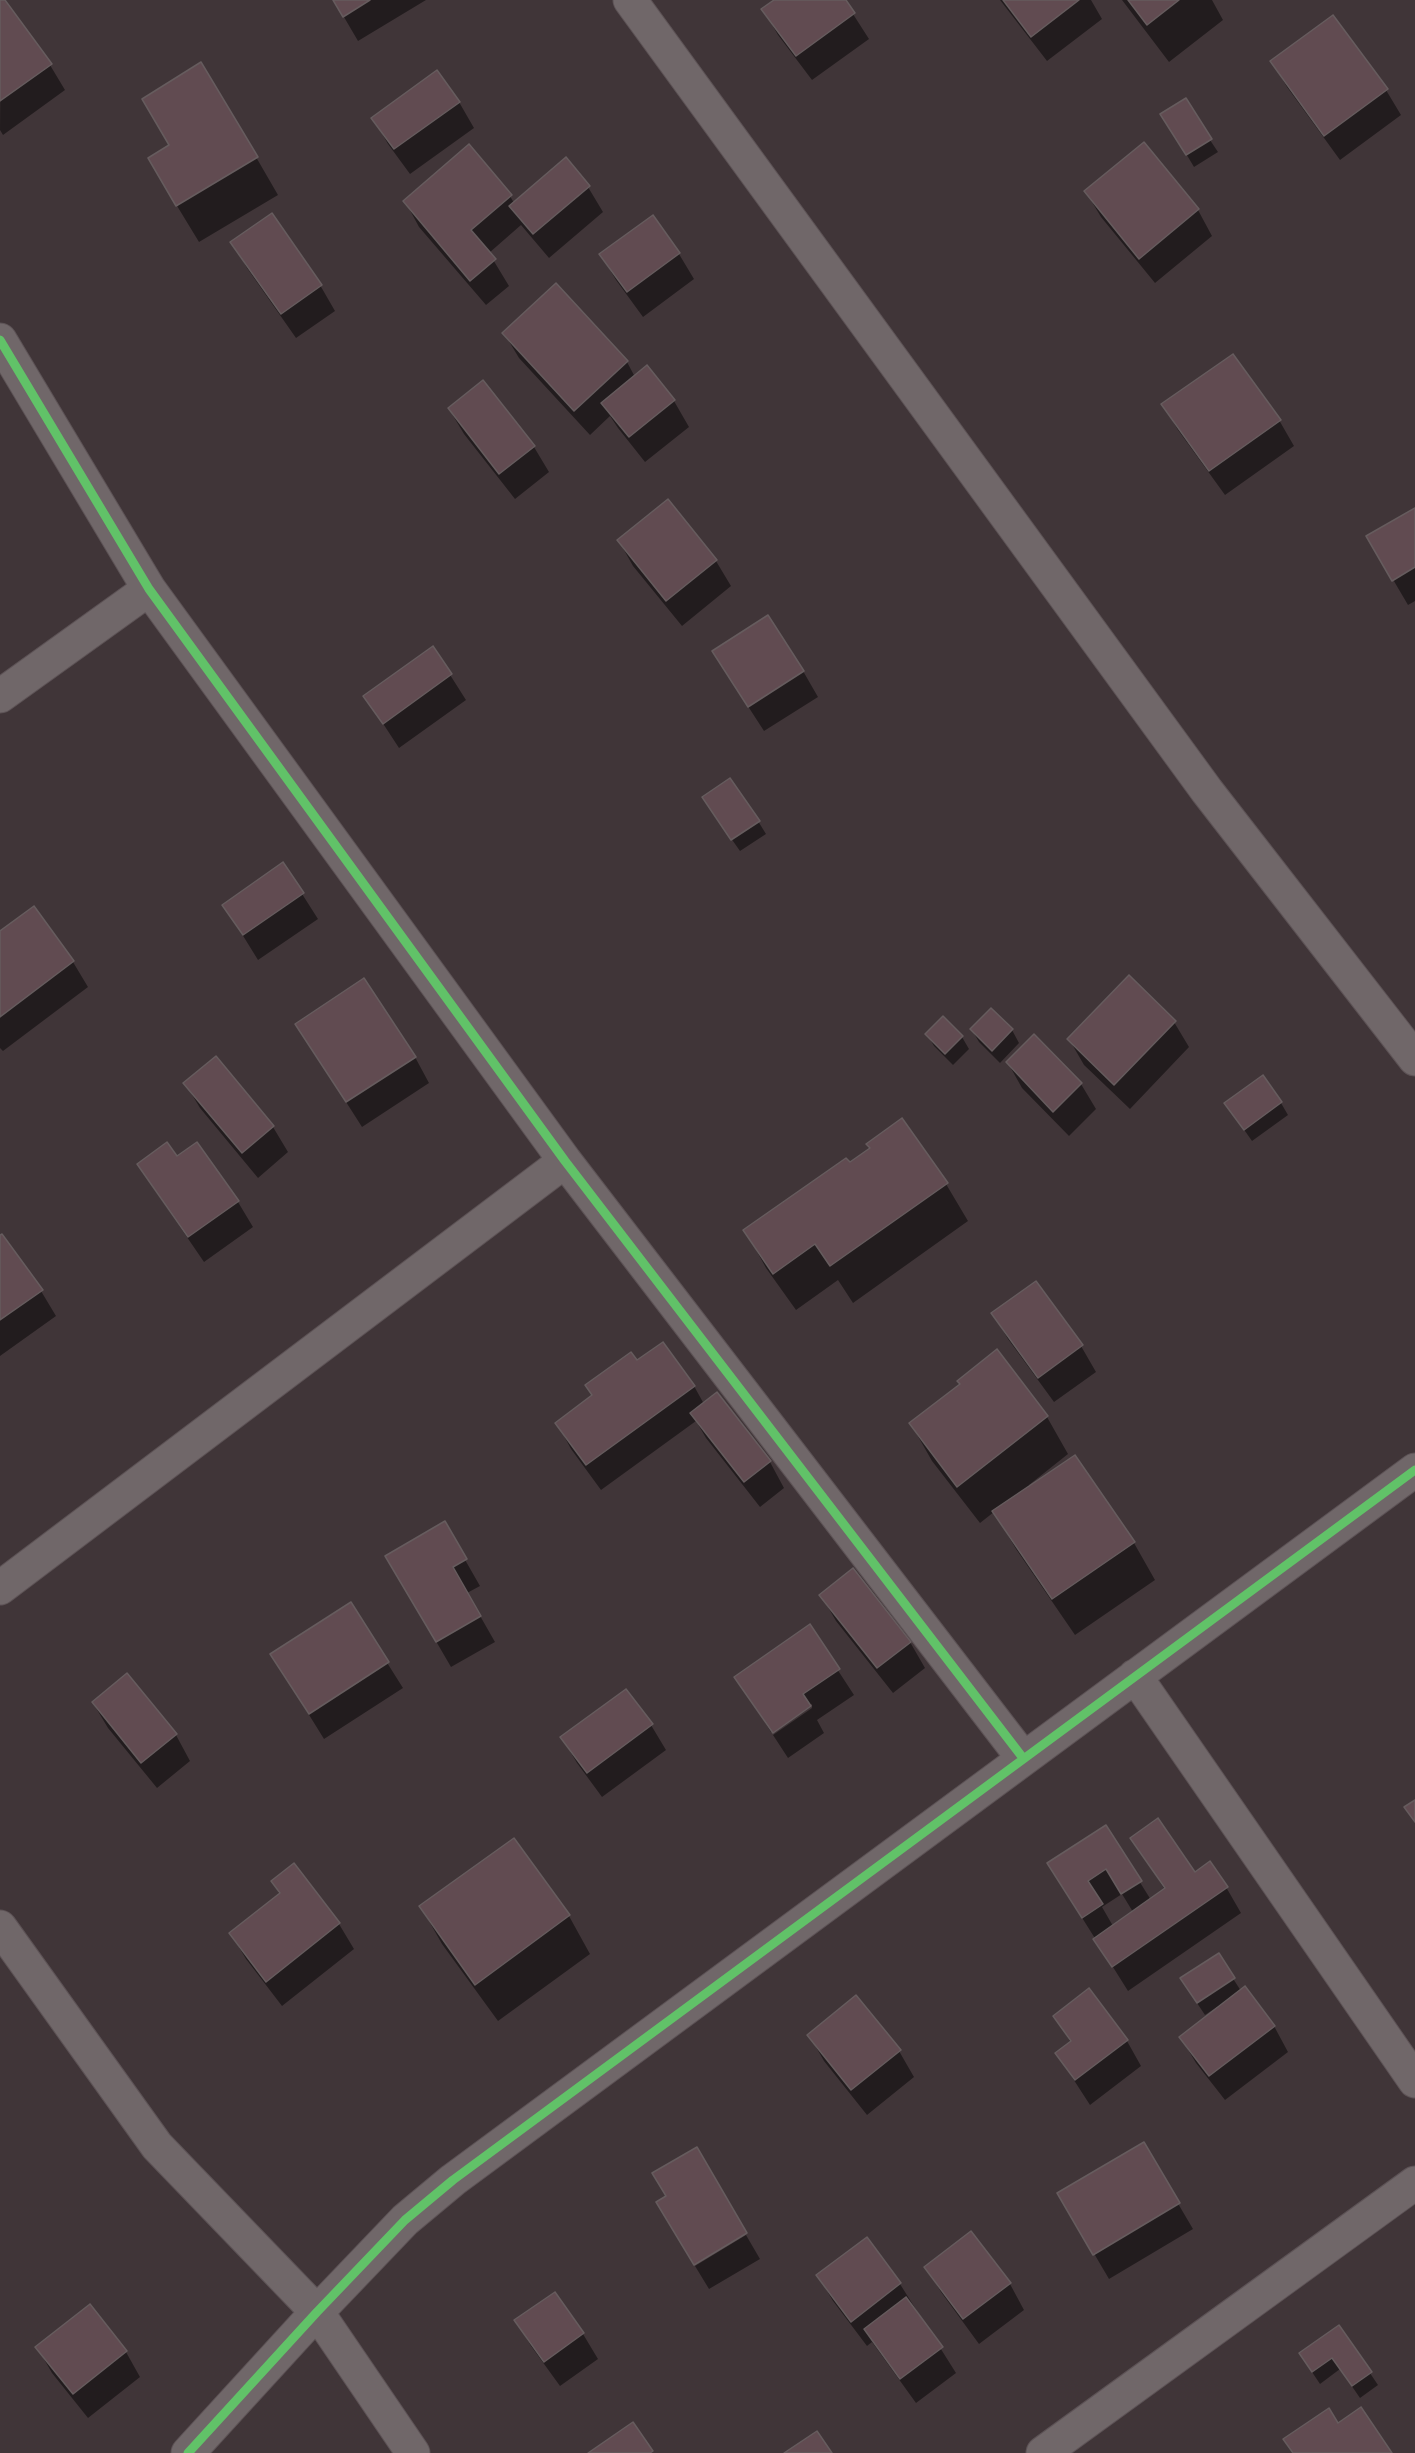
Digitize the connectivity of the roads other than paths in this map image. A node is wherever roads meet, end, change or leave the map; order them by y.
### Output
1 (630, 0) edge
2 (0, 340) edge
3 (149, 590) junction
4 (0, 696) edge
5 (1415, 1059) edge
6 (565, 1161) junction
7 (1415, 1470) edge
8 (0, 1588) edge
9 (1135, 1676) junction
10 (1023, 1758) junction
11 (0, 1927) edge
12 (1415, 2081) edge
13 (1415, 2184) edge
14 (317, 2312) junction
15 (188, 2453) edge
16 (413, 2453) edge
17 (1043, 2453) edge

1 - 5 street
2 - 3 street
3 - 4 street
3 - 6 street
6 - 8 street
6 - 10 street
7 - 9 street
9 - 10 street
9 - 12 street
10 - 14 street
11 - 14 street
13 - 17 street
14 - 15 street
14 - 16 street

